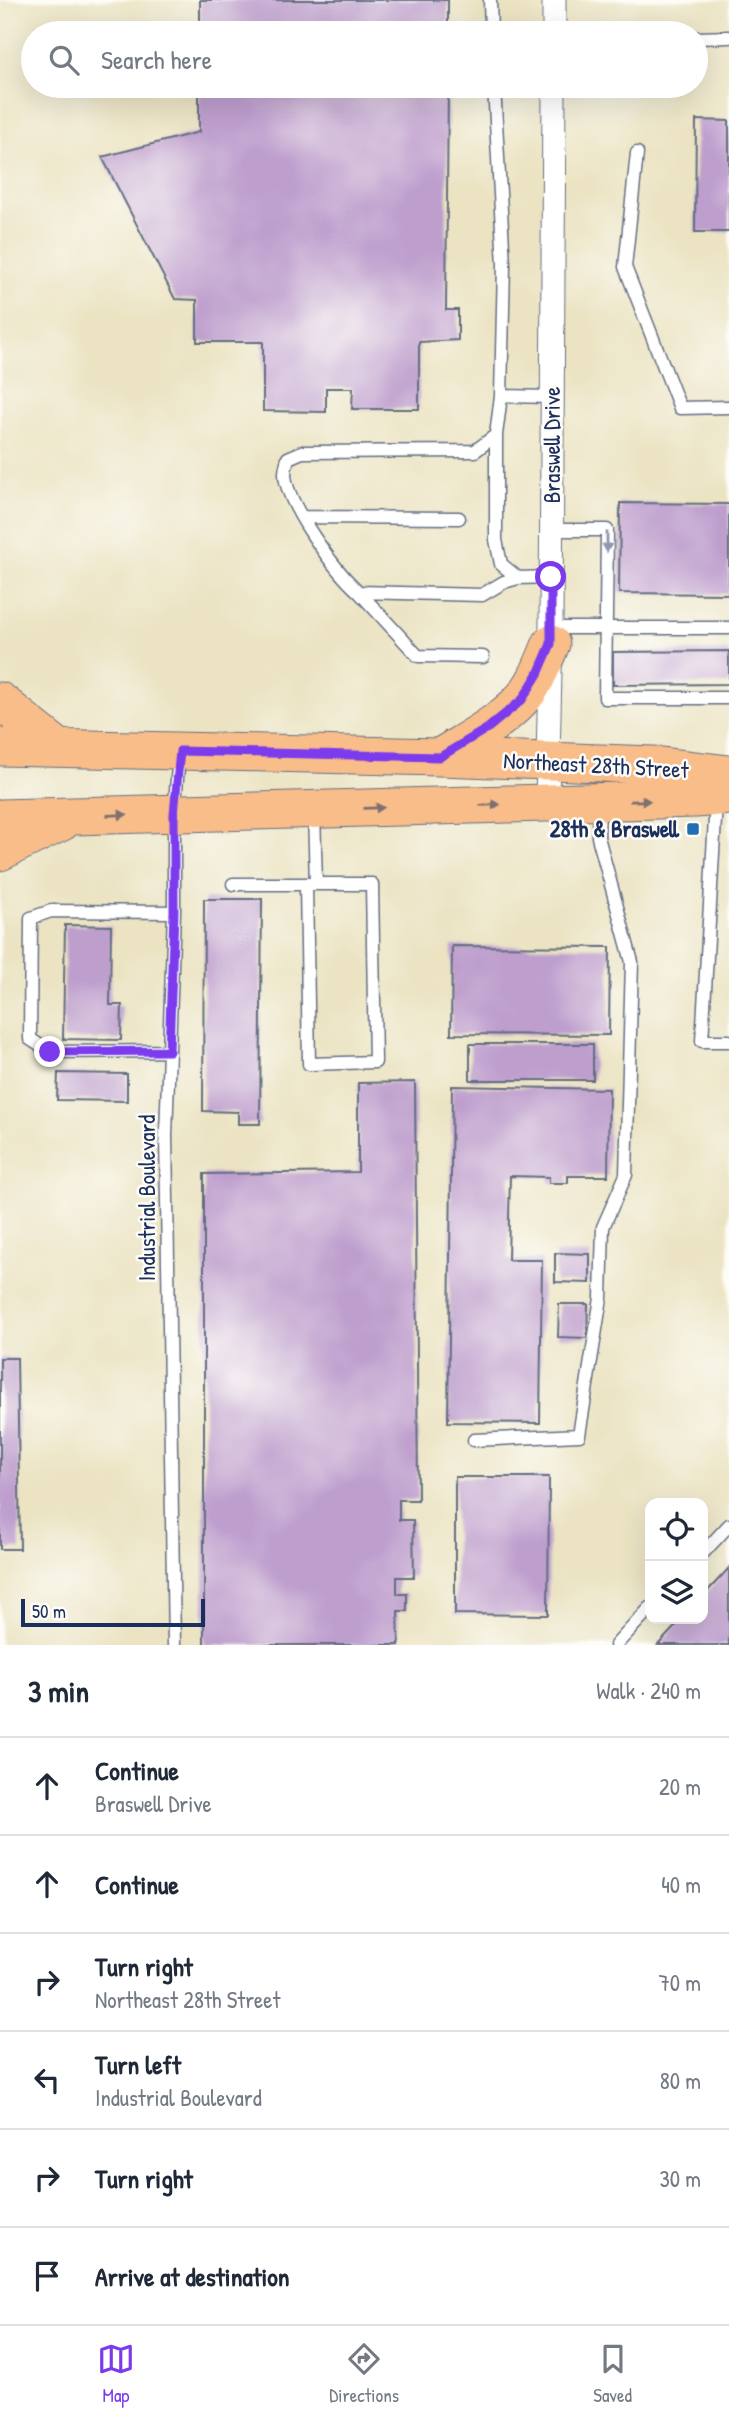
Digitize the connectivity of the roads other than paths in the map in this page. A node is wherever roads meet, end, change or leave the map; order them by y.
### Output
1 (490, 0) edge
2 (554, 0) edge
3 (491, 21) edge
4 (554, 21) edge
5 (729, 37) edge
6 (708, 38) edge
7 (495, 98) edge
8 (554, 98) edge
9 (637, 153) dead end
10 (501, 396) junction
11 (552, 397) junction
12 (729, 407) edge
13 (496, 435) junction
14 (303, 517) junction
15 (459, 518) dead end
16 (551, 530) junction
17 (551, 577) junction
18 (518, 578) junction
19 (359, 592) junction
20 (606, 628) junction
21 (729, 628) edge
22 (551, 636) junction
23 (483, 657) dead end
24 (729, 698) edge
25 (0, 701) edge
26 (0, 747) edge
27 (59, 748) junction
28 (180, 751) junction
29 (440, 757) junction
30 (549, 761) junction
31 (725, 789) edge
32 (600, 802) junction
33 (547, 803) junction
34 (314, 810) junction
35 (174, 814) junction
36 (75, 817) junction
37 (0, 818) edge
38 (0, 852) edge
39 (233, 884) dead end
40 (311, 884) junction
41 (174, 912) junction
42 (729, 1041) edge
43 (169, 1051) junction
44 (474, 1440) dead end
45 (729, 1525) edge
46 (708, 1548) edge
47 (645, 1613) edge
48 (174, 1645) edge
49 (616, 1645) edge

1 - 3 lane
2 - 4 street
5 - 6 lane
7 - 10 lane
8 - 11 street, Braswell Drive
9 - 12 lane
10 - 11 lane
10 - 13 lane
11 - 16 street, Braswell Drive
13 - 14 lane
13 - 18 lane
14 - 15 lane
14 - 19 lane
16 - 17 street, Braswell Drive
16 -> 20 lane
17 - 18 lane
17 - 22 street, Braswell Drive
18 - 19 lane
19 - 23 lane
20 - 21 lane
20 - 22 lane
20 - 24 lane
22 - 29 main road
22 - 30 street, Braswell Drive
25 - 27 main road
26 - 27 main road, Northeast 28th Street
27 - 28 main road, Northeast 28th Street
28 - 29 main road, Northeast 28th Street
28 - 35 lane, Industrial Boulevard
29 - 30 main road, Northeast 28th Street
30 - 31 main road, Northeast 28th Street
30 - 33 street, Braswell Drive
32 -> 31 main road, Northeast 28th Street
31 - 42 lane
32 - 33 main road, Northeast 28th Street
32 - 44 lane
34 -> 33 main road, Northeast 28th Street
34 - 35 main road, Northeast 28th Street
34 - 40 lane
36 -> 35 main road, Northeast 28th Street
35 - 41 lane, Industrial Boulevard
36 - 37 main road, Northeast 28th Street
36 - 38 main road
39 - 40 lane
40 - 40 lane
41 - 43 lane, Industrial Boulevard
41 - 43 lane
43 - 48 lane, Industrial Boulevard
45 - 46 lane
47 - 49 lane

